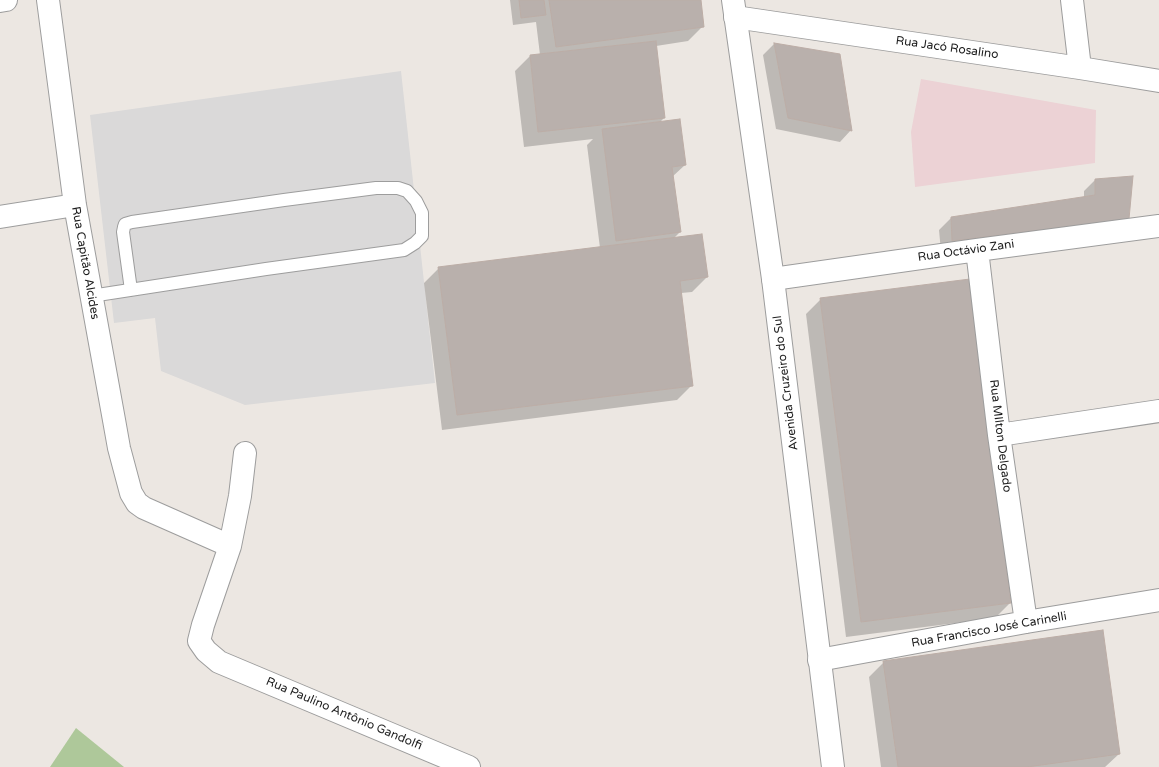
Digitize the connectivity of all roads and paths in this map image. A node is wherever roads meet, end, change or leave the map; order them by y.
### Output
1 (6, 0) edge
2 (48, 0) edge
3 (1072, 0) edge
4 (0, 1) edge
5 (734, 9) edge
6 (1080, 68) junction
7 (1159, 81) edge
8 (75, 205) junction
9 (0, 217) edge
10 (1159, 226) edge
11 (977, 250) junction
12 (773, 279) junction
13 (131, 290) junction
14 (91, 296) junction
15 (1159, 411) edge
16 (999, 435) junction
17 (245, 453) dead end
18 (230, 546) junction
19 (1159, 600) edge
20 (1026, 622) junction
21 (819, 660) junction
22 (469, 767) edge
23 (833, 767) edge

1 - 4 street
2 - 8 street, Rua Capitão Alcides
3 - 6 street
5 - 6 street, Rua Jacó Rosalino
5 - 12 street, Avenida Cruzeiro do Sul
6 - 7 street, Rua Jacó Rosalino
8 - 9 street
8 - 14 street, Rua Capitão Alcides
10 - 11 street, Rua Octávio Zani
11 - 12 street, Rua Octávio Zani
11 - 16 street, Rua MIlton Delgado
12 - 21 street, Avenida Cruzeiro do Sul
13 - 13 lane
13 - 14 lane
14 - 18 street, Rua Capitão Alcides
15 - 16 street
16 - 20 street, Rua MIlton Delgado
17 - 18 street
18 - 22 street, Rua Paulino Antônio Gandolfi
19 - 20 street, Rua Francisco José Carinelli
20 - 21 street, Rua Francisco José Carinelli
21 - 23 street, Avenida Cruzeiro do Sul

